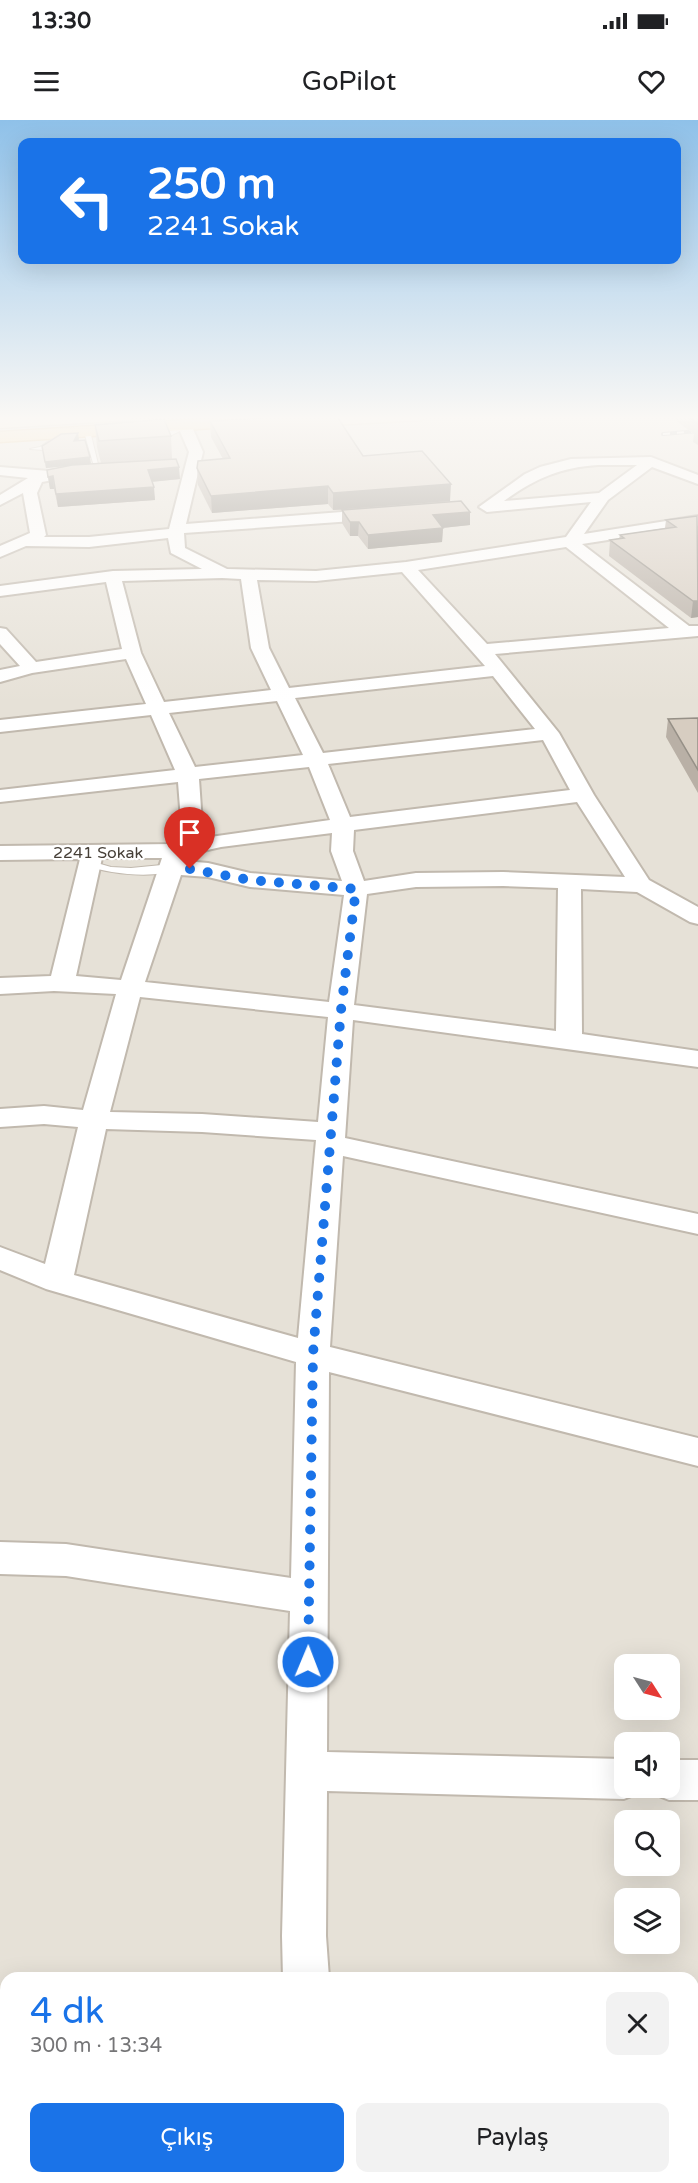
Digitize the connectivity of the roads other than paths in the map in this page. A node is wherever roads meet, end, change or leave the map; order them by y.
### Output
1 (33, 511) edge
2 (182, 511) edge
3 (593, 511) edge
4 (392, 513) edge
5 (698, 521) edge
6 (176, 537) junction
7 (27, 542) junction
8 (570, 542) junction
9 (0, 552) edge
10 (406, 567) junction
11 (154, 573) junction
12 (224, 574) junction
13 (248, 574) junction
14 (113, 576) junction
15 (0, 591) edge
16 (692, 632) edge
17 (0, 633) edge
18 (482, 650) junction
19 (132, 652) junction
20 (32, 668) junction
21 (497, 670) junction
22 (0, 676) edge
23 (281, 694) junction
24 (159, 709) junction
25 (0, 726) edge
26 (549, 733) junction
27 (316, 760) junction
28 (188, 775) junction
29 (584, 795) junction
30 (0, 796) edge
31 (343, 826) junction
32 (0, 853) edge
33 (179, 855) junction
34 (92, 858) junction
35 (569, 882) junction
36 (640, 885) junction
37 (356, 889) junction
38 (698, 917) edge
39 (62, 982) junction
40 (0, 986) edge
41 (130, 989) junction
42 (341, 1010) junction
43 (569, 1039) junction
44 (698, 1059) edge
45 (0, 1118) edge
46 (94, 1120) junction
47 (332, 1138) junction
48 (698, 1224) edge
49 (0, 1258) edge
50 (57, 1281) junction
51 (313, 1354) junction
52 (698, 1452) edge
53 (0, 1558) edge
54 (309, 1597) junction
55 (306, 1771) junction
56 (614, 1779) edge
57 (680, 1780) edge
58 (698, 1780) edge
59 (306, 1972) edge

1 - 7 street
2 - 6 street
3 - 8 street
4 - 6 street
5 - 8 street
6 - 7 street
6 - 11 street
6 - 12 street
7 - 9 street
8 - 10 street
8 - 16 street
10 - 13 street
10 - 18 street
11 - 12 street
11 - 14 street
12 - 13 street
13 - 23 street
14 - 15 street
14 - 19 street
16 - 18 street
17 - 20 street
18 - 21 street
19 - 20 street
19 - 24 street
20 - 22 street
21 - 23 street
21 - 26 street
23 - 24 street
23 - 27 street
24 - 25 street
24 - 28 street
26 - 27 street
26 - 29 street
27 - 28 street
27 - 31 street
28 - 30 street
28 - 33 street
29 - 31 street
29 - 36 street
31 - 33 street
31 - 37 street
32 - 34 street, 2241 Sokak
33 - 34 street, 2241 Sokak
33 - 37 street, 2241 Sokak
33 - 41 street
34 - 39 street
35 - 36 street, 2241 Sokak
35 - 37 street, 2241 Sokak
35 - 43 street
36 - 38 street
37 - 42 street
39 - 40 street
39 - 41 street
41 - 42 street
41 - 46 street
42 - 43 street
42 - 47 street
43 - 44 street
45 - 46 street
46 - 47 street
46 - 50 street
47 - 48 street
47 - 51 street
49 - 50 street
50 - 51 street
51 - 52 street
51 - 54 street
53 - 54 street
54 - 55 street
55 - 56 street
55 - 59 street
57 - 58 street

